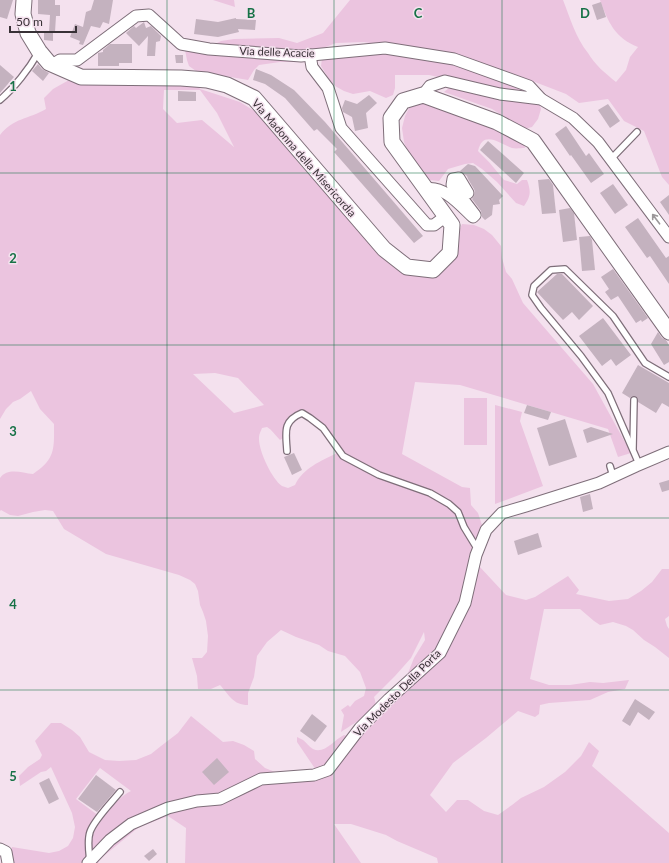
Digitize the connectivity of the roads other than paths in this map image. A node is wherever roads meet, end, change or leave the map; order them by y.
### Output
1 (24, 0) edge
2 (39, 51) junction
3 (310, 55) junction
4 (52, 64) junction
5 (423, 95) junction
6 (541, 99) junction
7 (0, 100) edge
8 (637, 132) dead end
9 (611, 159) junction
10 (426, 189) junction
11 (468, 193) dead end
12 (446, 216) junction
13 (669, 237) edge
14 (669, 332) edge
15 (669, 377) edge
16 (634, 400) dead end
17 (633, 450) junction
18 (287, 451) dead end
19 (669, 452) edge
20 (639, 464) junction
21 (479, 548) junction
22 (120, 792) dead end
23 (0, 849) edge
24 (89, 862) edge
25 (8, 863) edge

1 - 2 main road, Via Madonna della Misericordia
2 - 4 main road, Via Madonna della Misericordia
2 - 7 lane
3 - 4 street, Via delle Acacie
3 - 6 street, Via delle Acacie
3 - 12 street
4 - 12 main road, Via Madonna della Misericordia
5 - 6 street, Via delle Acacie
5 - 10 main road, Via Madonna della Misericordia
5 - 14 main road
6 - 9 street, Via delle Acacie
8 - 9 lane
13 -> 9 street, Via delle Acacie
10 - 11 street
10 - 12 main road, Via Madonna della Misericordia
15 - 17 lane
16 - 17 lane
17 - 20 lane
18 - 21 lane
19 - 20 street, Via Modesto Della Porta
20 - 21 street, Via Modesto Della Porta
21 - 24 street, Via Modesto Della Porta
22 - 24 lane
23 - 25 street

